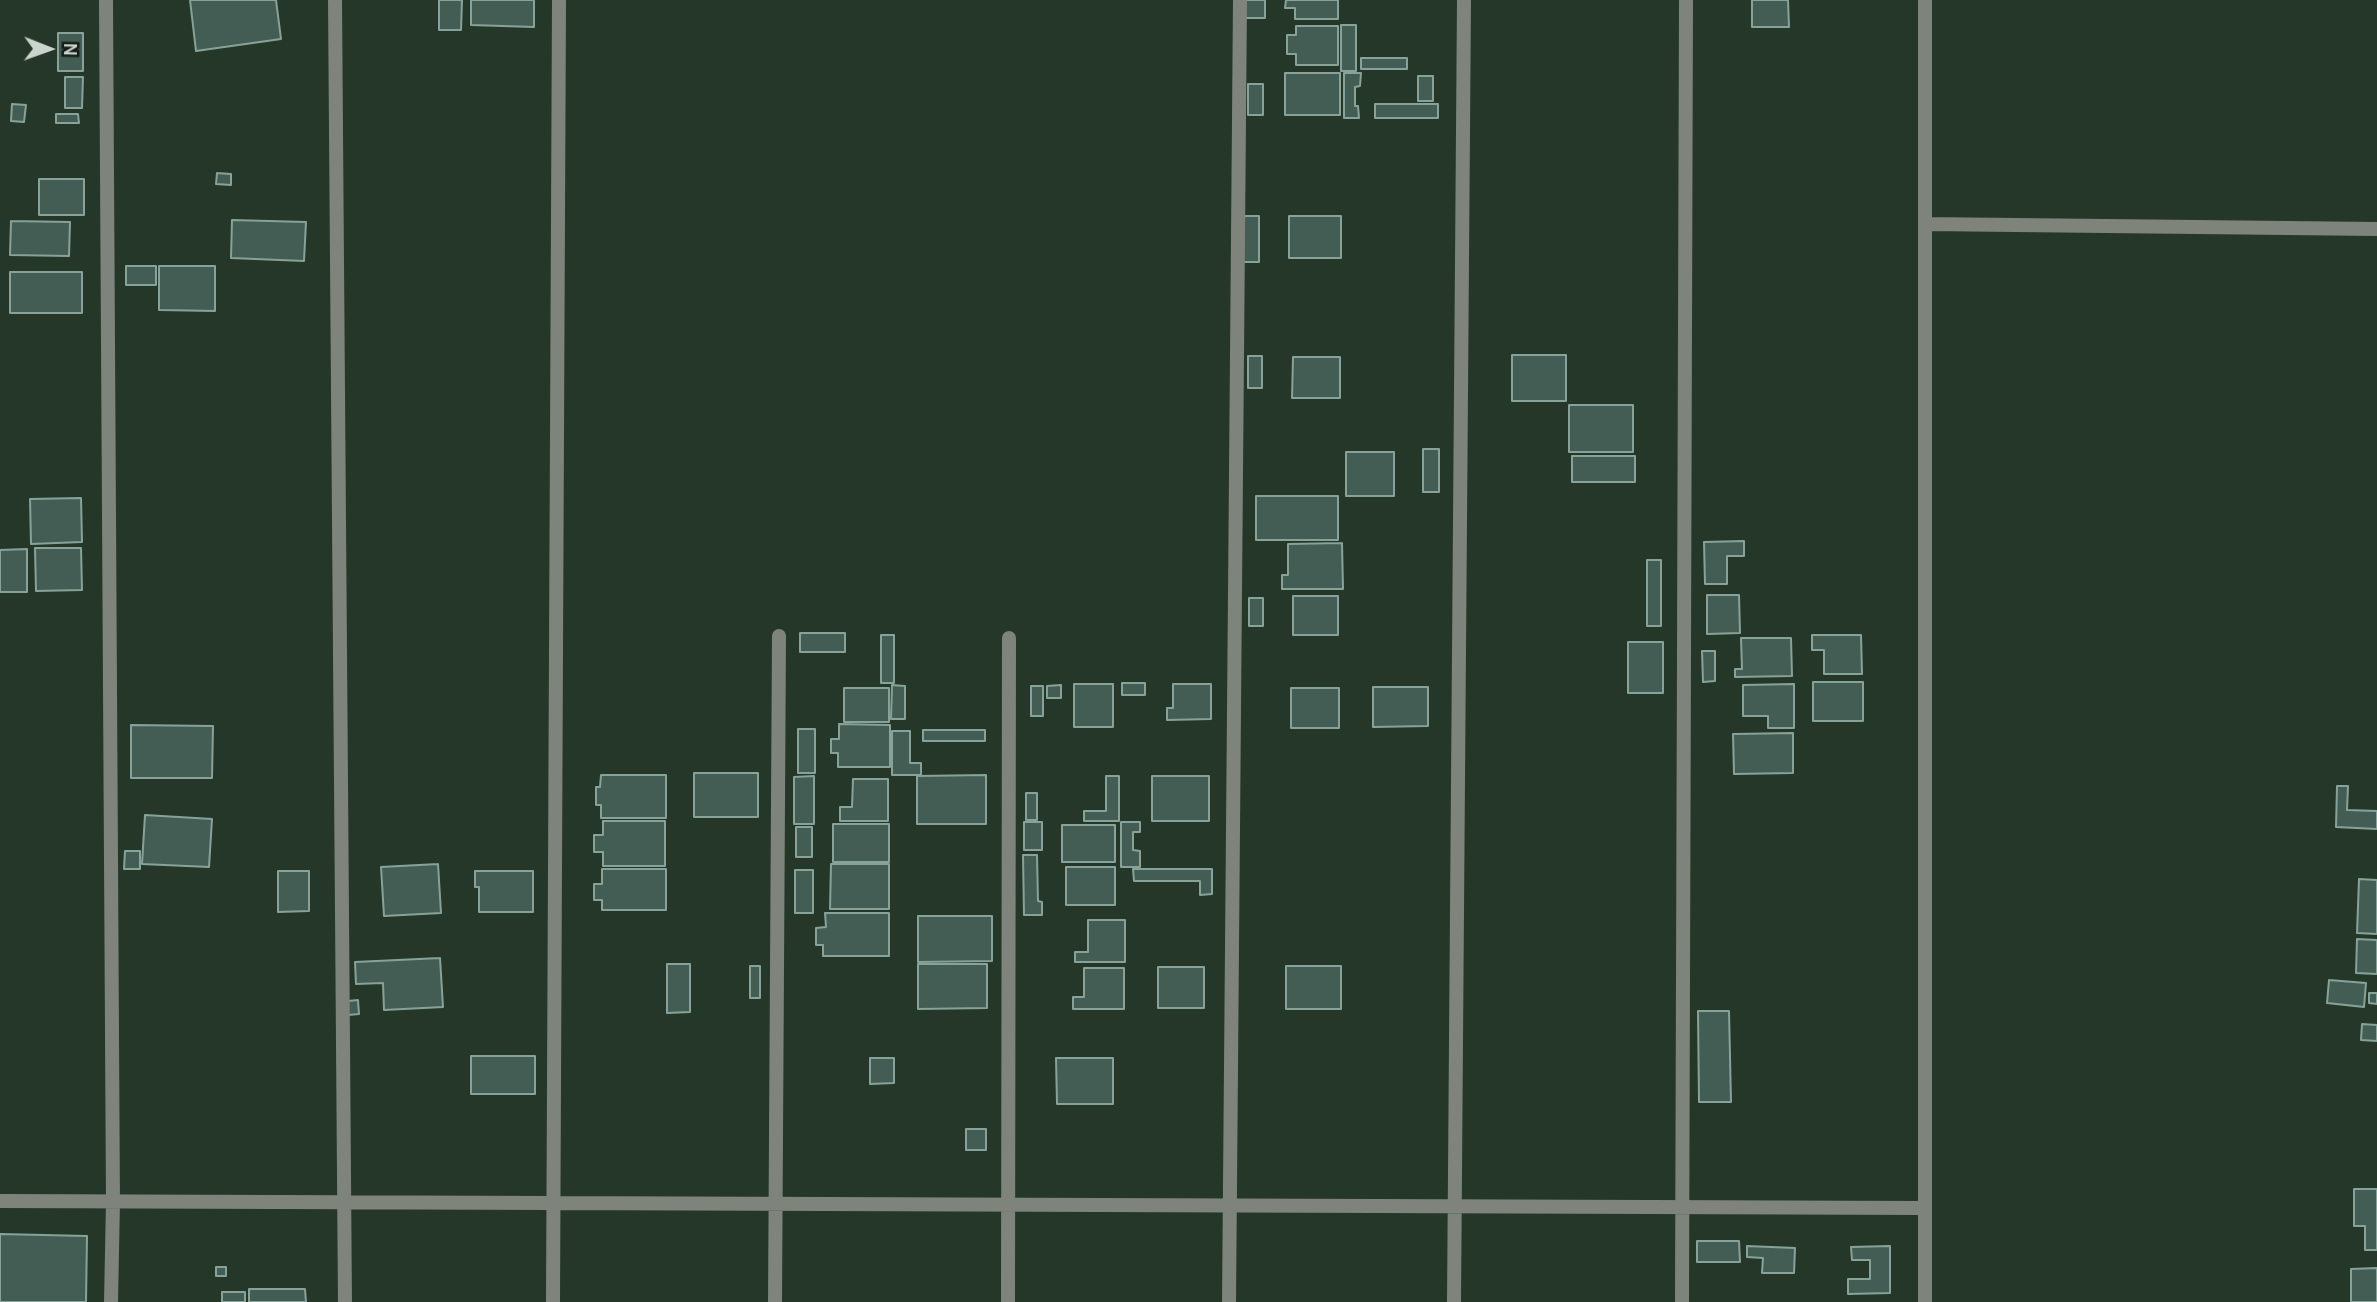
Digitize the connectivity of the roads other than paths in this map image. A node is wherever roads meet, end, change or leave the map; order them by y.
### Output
1 (106, 0) edge
2 (335, 0) edge
3 (559, 0) edge
4 (1240, 0) edge
5 (1464, 0) edge
6 (1686, 0) edge
7 (1925, 0) edge
8 (1925, 224) junction
9 (2377, 229) edge
10 (779, 636) dead end
11 (1009, 638) dead end
12 (0, 1201) edge
13 (113, 1202) junction
14 (345, 1203) junction
15 (553, 1203) junction
16 (775, 1204) junction
17 (1008, 1205) junction
18 (1229, 1206) junction
19 (1455, 1207) junction
20 (1683, 1208) junction
21 (1925, 1208) junction
22 (111, 1302) edge
23 (345, 1302) edge
24 (553, 1302) edge
25 (775, 1302) edge
26 (1008, 1302) edge
27 (1229, 1302) edge
28 (1454, 1302) edge
29 (1682, 1302) edge
30 (1925, 1302) edge

1 - 13 street
2 - 14 street
3 - 15 street
4 - 18 street
5 - 19 street
6 - 20 street
7 - 8 street
8 - 9 street
8 - 21 street
10 - 16 street
11 - 17 street
12 - 13 street
13 - 14 street
13 - 22 street
14 - 15 street
14 - 23 street
15 - 16 street
15 - 24 street
16 - 17 street
16 - 25 street
17 - 18 street
17 - 26 street
18 - 19 street
18 - 27 street
19 - 20 street
19 - 28 street
20 - 21 street
20 - 29 street
21 - 30 street

